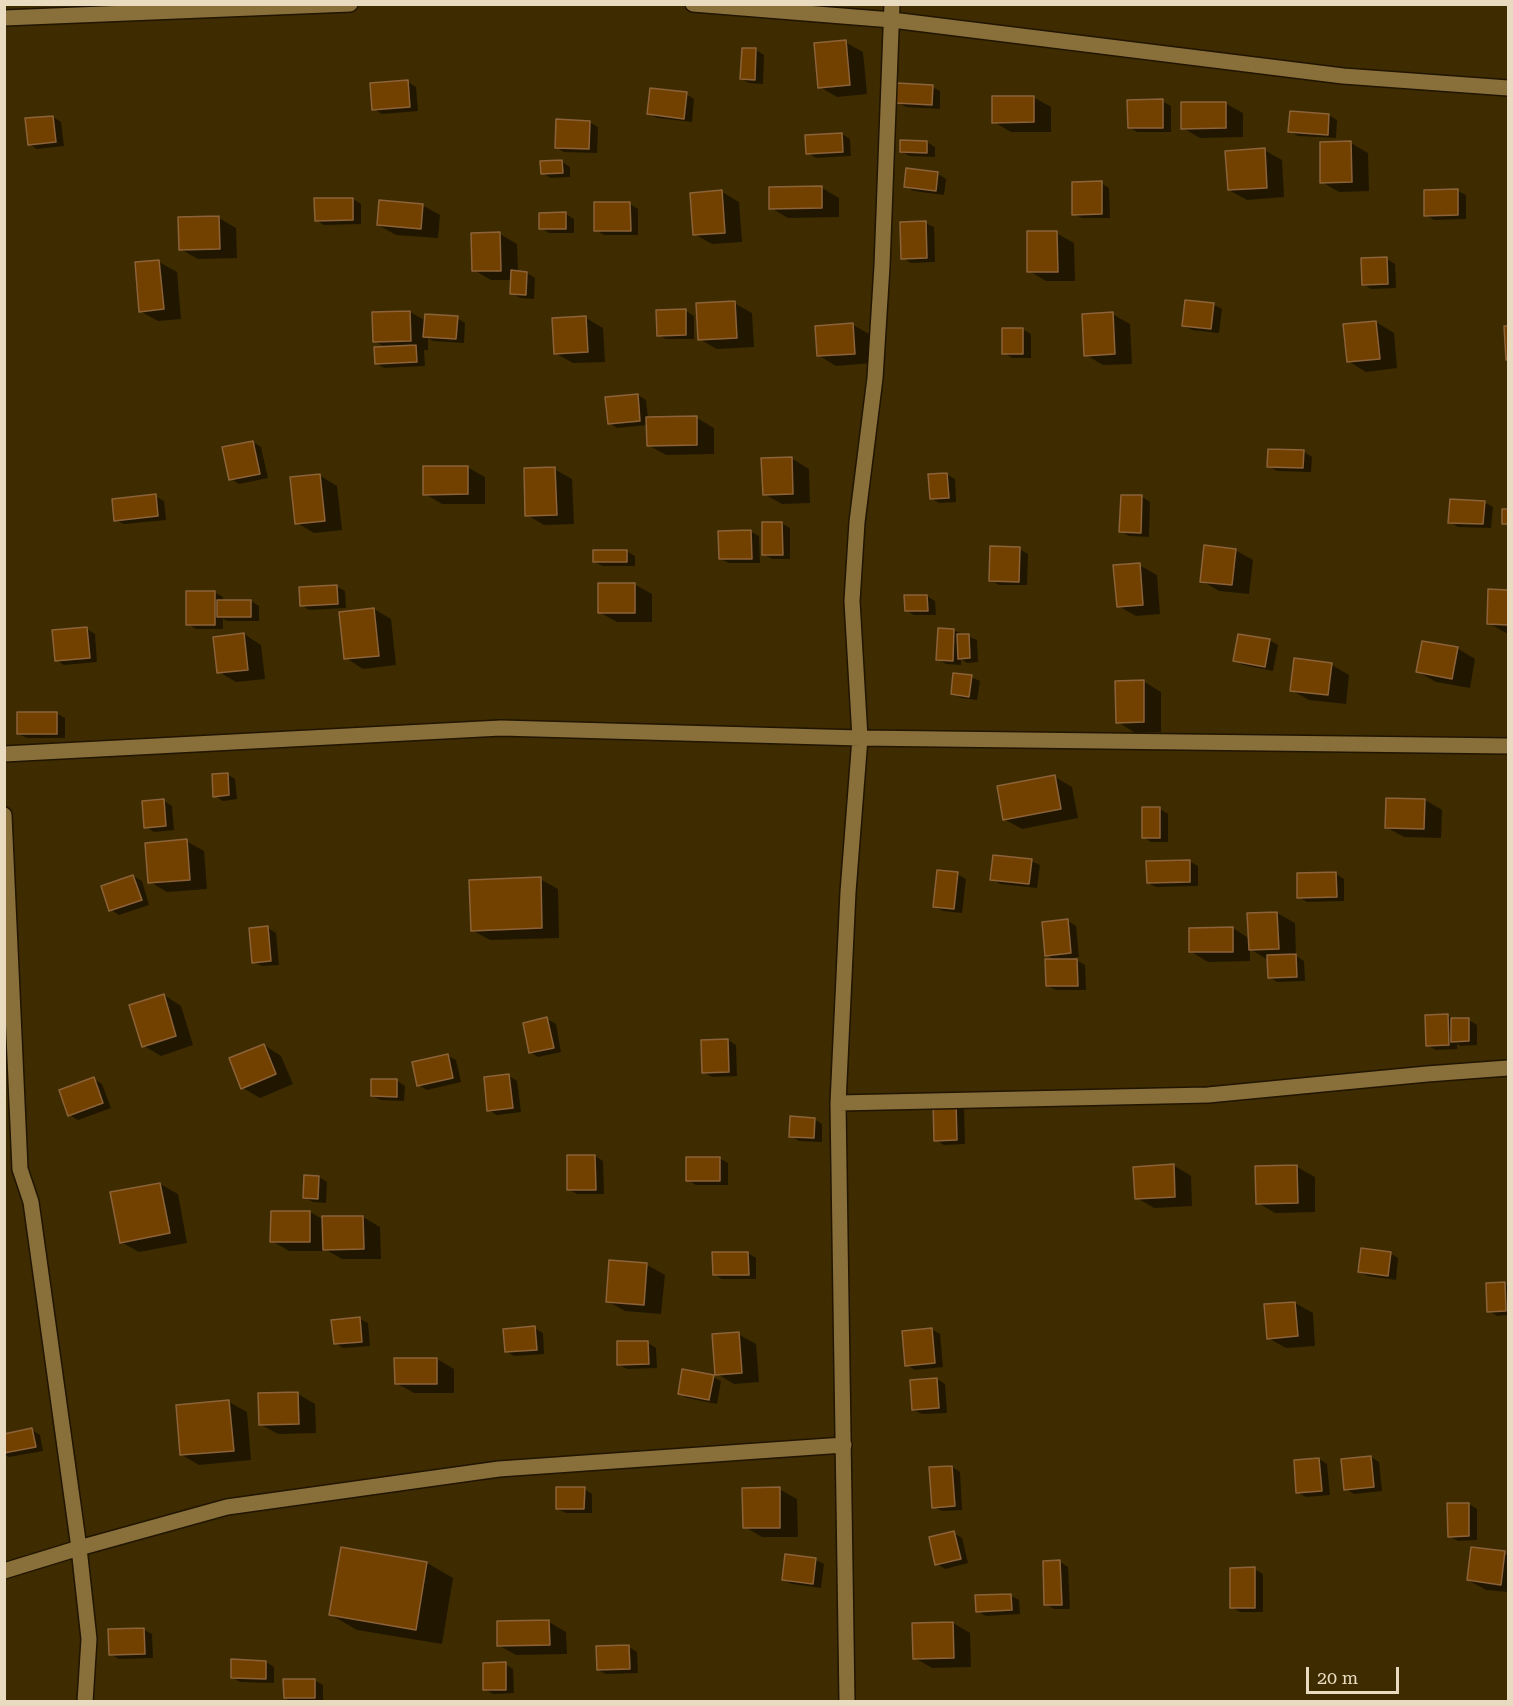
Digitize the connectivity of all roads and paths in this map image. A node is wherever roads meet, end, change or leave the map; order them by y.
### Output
1 (350, 4) edge
2 (693, 4) edge
3 (892, 12) edge
4 (4, 18) edge
5 (1509, 88) edge
6 (860, 738) junction
7 (1509, 746) edge
8 (4, 754) edge
9 (4, 815) edge
10 (1509, 1068) edge
11 (838, 1103) junction
12 (20, 1169) junction
13 (4, 1171) edge
14 (844, 1445) junction
15 (79, 1548) junction
16 (4, 1572) edge
17 (85, 1701) edge
18 (847, 1701) edge

1 - 4 street
2 - 3 street
3 - 5 street
3 - 6 street
6 - 7 street
6 - 8 street
6 - 11 street
9 - 12 street
10 - 11 street
11 - 14 street
12 - 13 street
12 - 15 street
14 - 15 street
14 - 18 street
15 - 16 street
15 - 17 street

